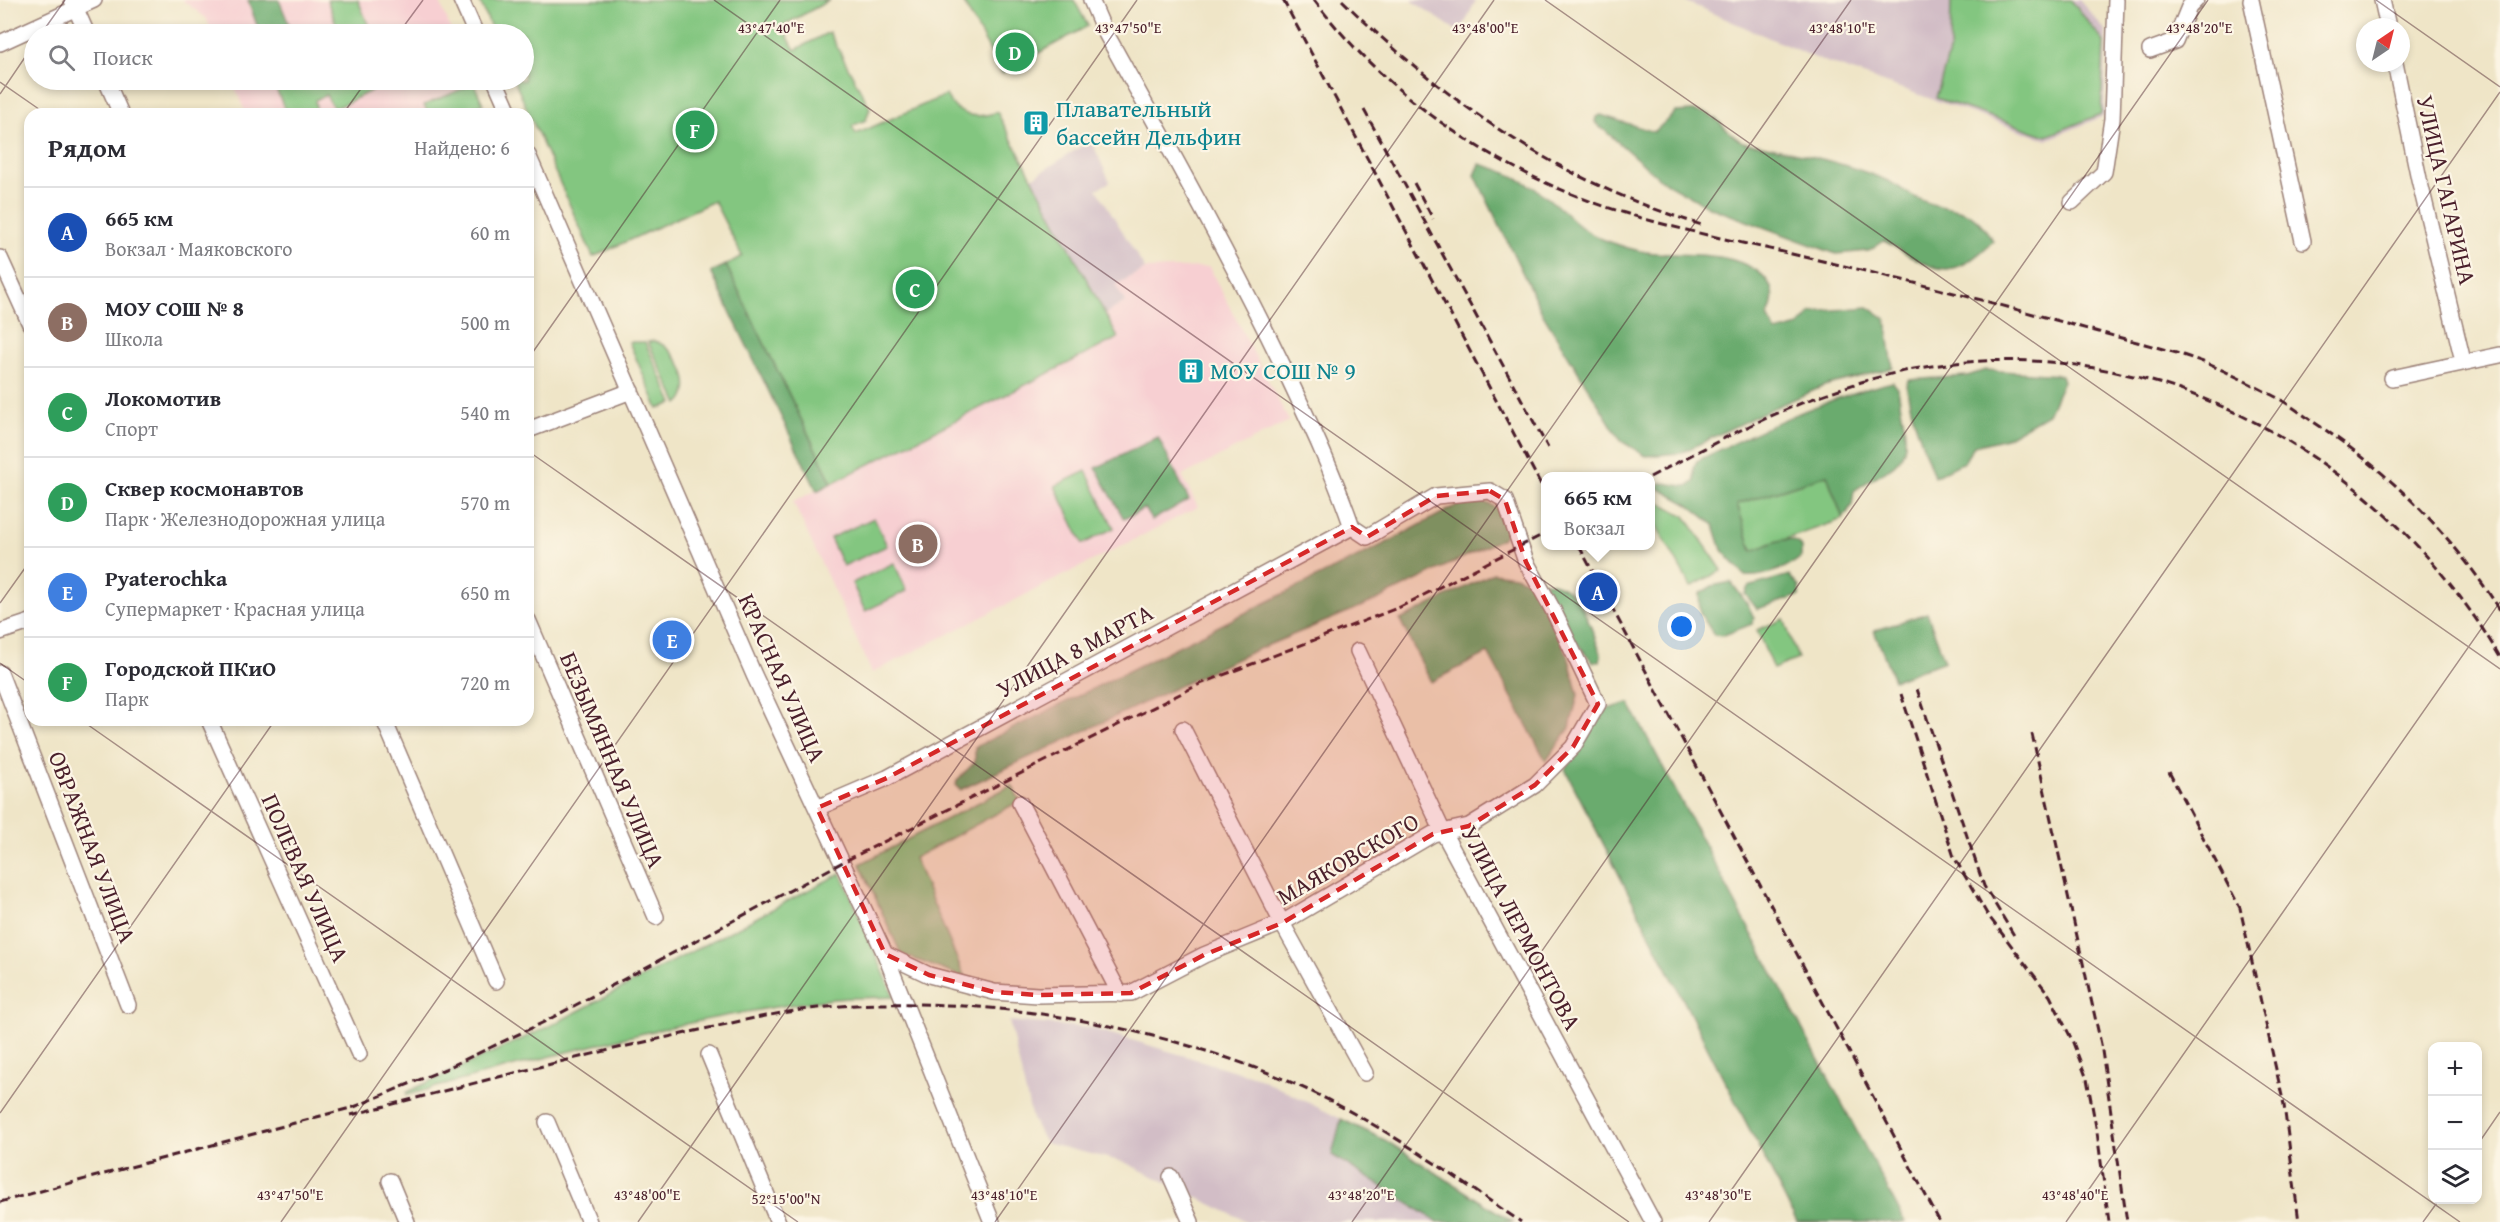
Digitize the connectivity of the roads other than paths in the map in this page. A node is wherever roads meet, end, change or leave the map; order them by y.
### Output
1 (94, 0) edge
2 (461, 0) edge
3 (1091, 0) edge
4 (2116, 0) edge
5 (2196, 0) edge
6 (2251, 0) edge
7 (2382, 0) edge
8 (74, 4) edge
9 (2386, 18) edge
10 (36, 24) edge
11 (83, 24) edge
12 (472, 24) edge
13 (24, 30) edge
14 (0, 43) edge
15 (2150, 50) dead end
16 (2397, 72) edge
17 (110, 90) edge
18 (499, 90) edge
19 (118, 108) edge
20 (507, 108) edge
21 (534, 169) edge
22 (2072, 202) dead end
23 (2302, 240) dead end
24 (0, 258) edge
25 (24, 311) edge
26 (2500, 355) edge
27 (2463, 361) junction
28 (2392, 378) dead end
29 (631, 391) junction
30 (534, 428) edge
31 (1352, 527) junction
32 (24, 624) edge
33 (0, 632) edge
34 (534, 634) edge
35 (1358, 651) dead end
36 (0, 673) edge
37 (212, 726) edge
38 (387, 726) edge
39 (1183, 729) dead end
40 (1020, 803) dead end
41 (817, 808) junction
42 (1443, 832) junction
43 (656, 917) dead end
44 (1282, 923) junction
45 (885, 954) junction
46 (496, 981) dead end
47 (1120, 994) junction
48 (128, 1005) dead end
49 (359, 1054) dead end
50 (709, 1055) dead end
51 (1365, 1072) dead end
52 (547, 1122) dead end
53 (1172, 1177) dead end
54 (390, 1181) dead end
55 (407, 1222) edge
56 (589, 1222) edge
57 (778, 1222) edge
58 (992, 1222) edge
59 (1191, 1222) edge
60 (1653, 1222) edge

1 - 8 street
2 - 12 street
3 - 31 street
4 - 22 street
5 - 15 street
6 - 23 street
7 - 9 street
8 - 10 street
8 - 11 street
13 - 14 street
16 - 27 street, УЛИЦА ГАГАРИНА
17 - 19 street
18 - 20 street
21 - 29 street, КРАСНАЯ УЛИЦА
24 - 25 street
26 - 27 street
27 - 28 street
29 - 30 street
29 - 41 street, КРАСНАЯ УЛИЦА
31 - 41 street, УЛИЦА 8 МАРТА
31 - 42 street, МАЯКОВСКОГО
32 - 33 street
34 - 43 street, БЕЗЫМЯННАЯ УЛИЦА
35 - 42 street, УЛИЦА ЛЕРМОНТОВА
36 - 48 street, ОВРАЖНАЯ УЛИЦА
37 - 49 street, ПОЛЕВАЯ УЛИЦА
38 - 46 street
39 - 44 street
40 - 47 street
41 - 45 street, КРАСНАЯ УЛИЦА
42 - 44 street, МАЯКОВСКОГО
42 - 60 street, УЛИЦА ЛЕРМОНТОВА
44 - 47 street, МАЯКОВСКОГО
44 - 51 street
45 - 47 street, МАЯКОВСКОГО
45 - 58 street, КРАСНАЯ УЛИЦА
50 - 57 street
52 - 56 street
53 - 59 street
54 - 55 street

